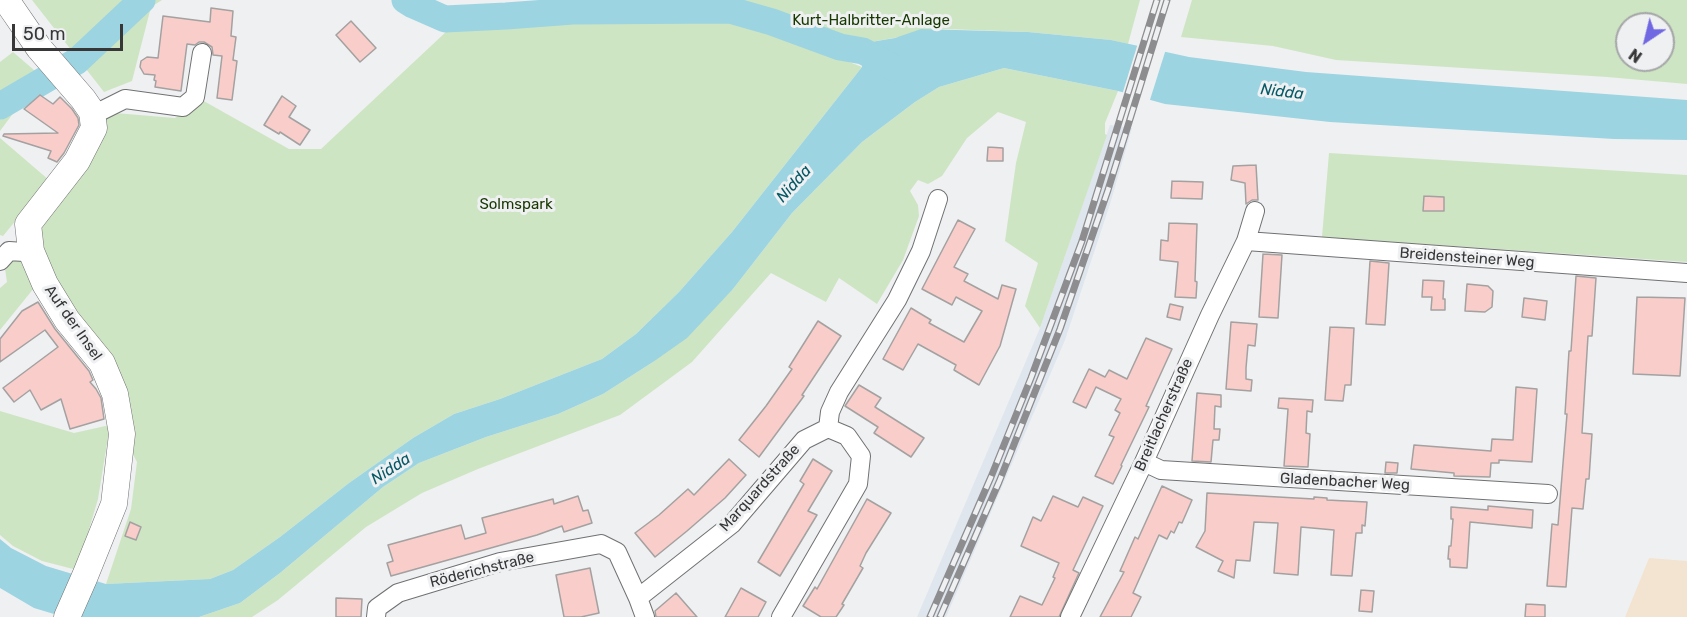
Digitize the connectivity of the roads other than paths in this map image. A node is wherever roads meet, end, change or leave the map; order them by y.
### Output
1 (6, 0) edge
2 (202, 53) dead end
3 (92, 112) junction
4 (938, 199) dead end
5 (1255, 211) dead end
6 (1246, 241) junction
7 (31, 251) junction
8 (0, 261) edge
9 (1687, 273) edge
10 (828, 428) junction
11 (1144, 462) junction
12 (1548, 494) dead end
13 (638, 598) junction
14 (67, 617) edge
15 (376, 617) edge
16 (645, 617) edge
17 (781, 617) edge
18 (1070, 617) edge

1 - 3 main road
2 - 3 street
3 - 7 main road, Auf der Insel
4 - 10 street
5 - 6 street, Breitlacherstraße
6 - 9 street, Breidensteiner Weg
6 - 11 street, Breitlacherstraße
7 - 8 street
7 - 14 main road, Auf der Insel
10 - 13 street, Marquardstraße
10 - 17 street
11 - 12 street, Gladenbacher Weg
11 - 18 street, Breitlacherstraße
13 - 15 street, Röderichstraße
13 - 16 street

